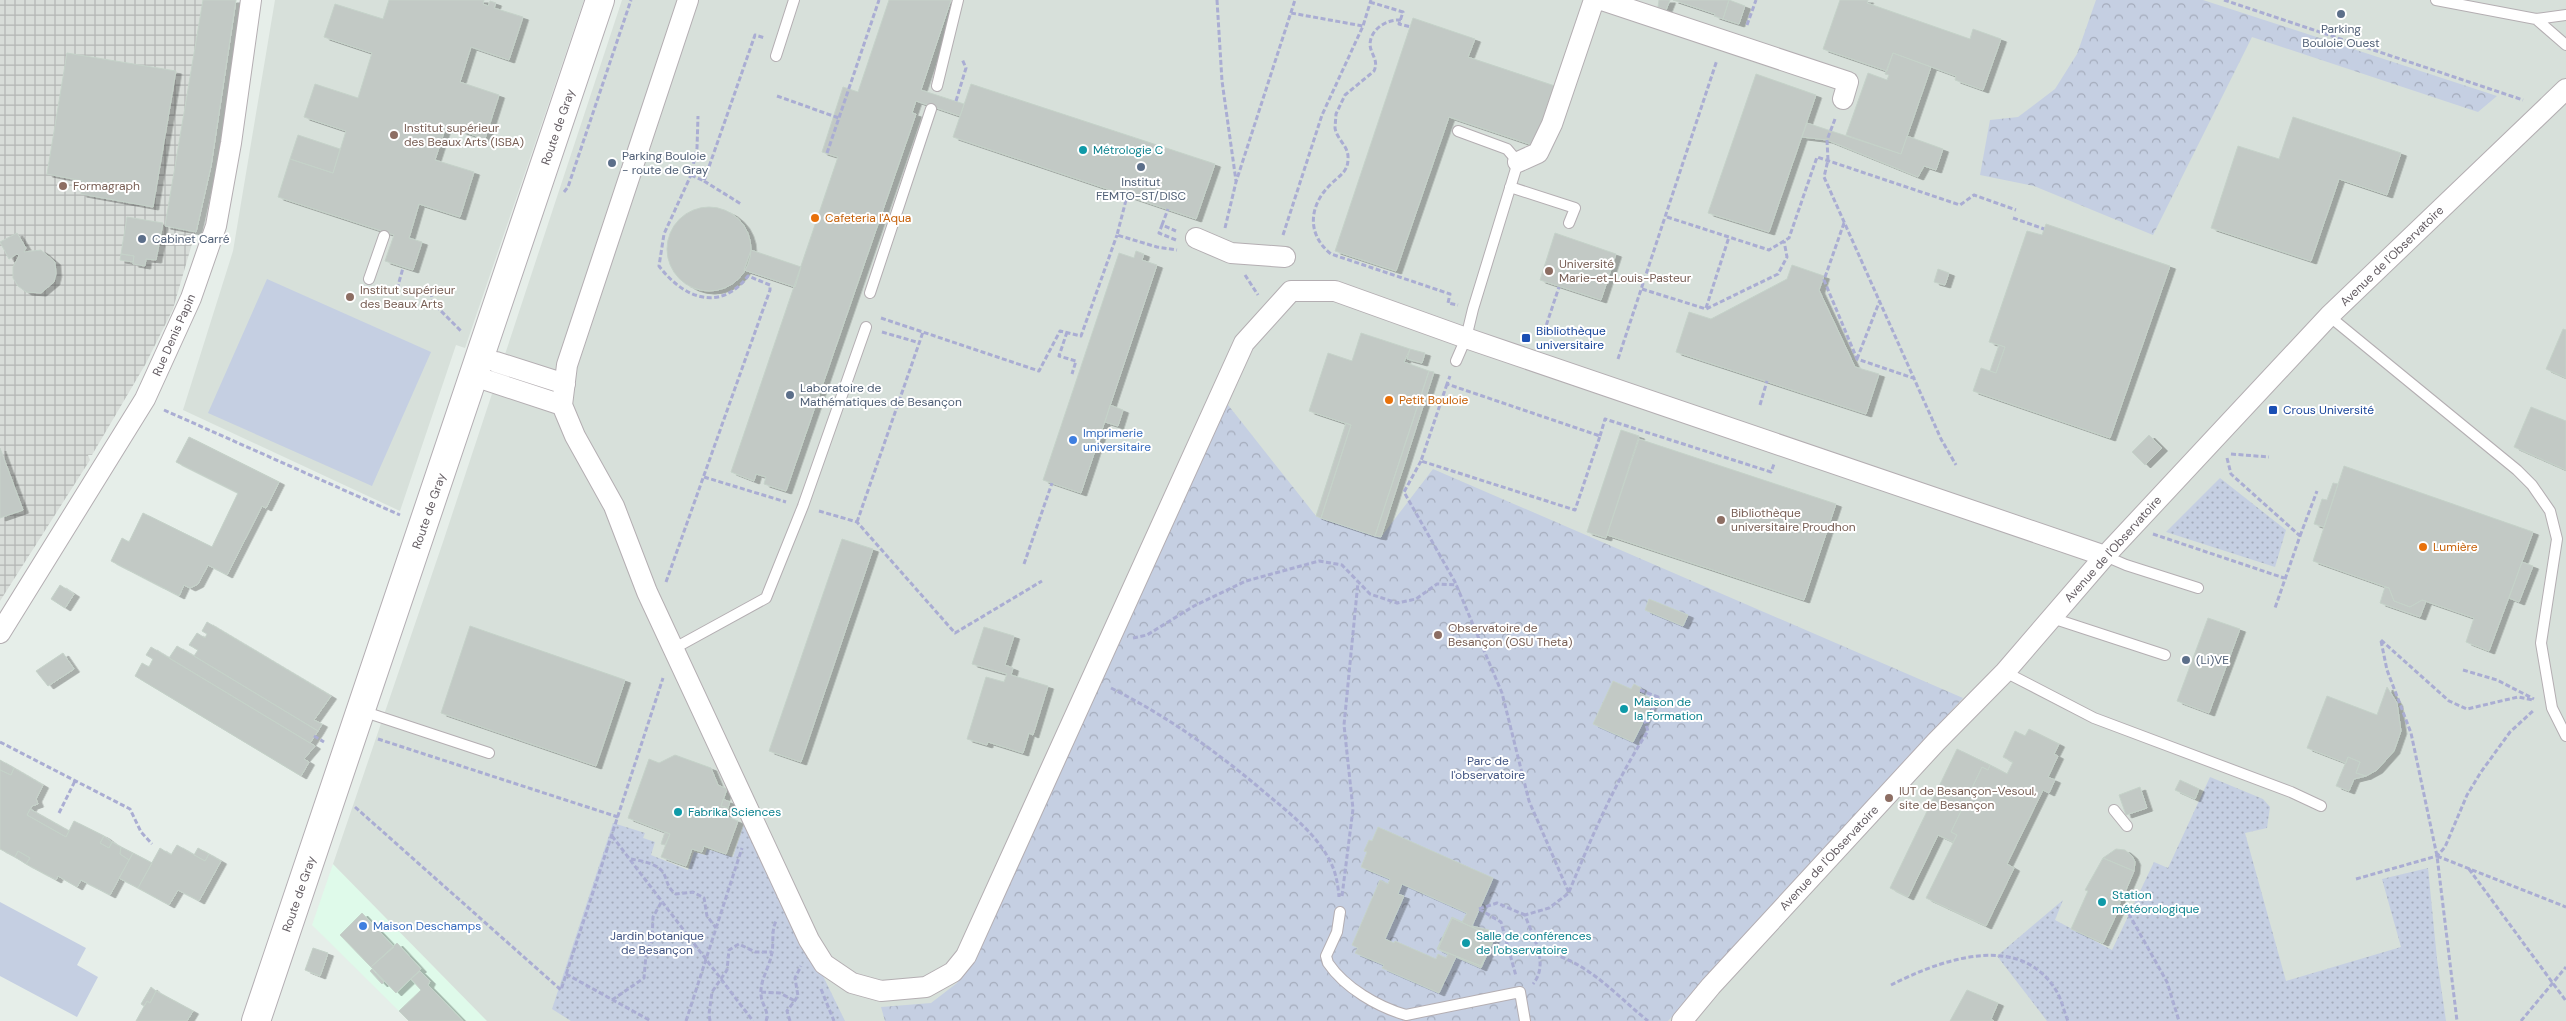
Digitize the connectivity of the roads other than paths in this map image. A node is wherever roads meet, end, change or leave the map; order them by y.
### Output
1 (251, 0) edge
2 (600, 0) edge
3 (688, 0) edge
4 (794, 0) edge
5 (958, 0) edge
6 (1594, 0) edge
7 (1602, 0) edge
8 (2436, 0) edge
9 (2566, 15) edge
10 (2536, 19) junction
11 (2566, 45) edge
12 (776, 56) dead end
13 (937, 86) dead end
14 (2564, 89) edge
15 (1843, 98) dead end
16 (931, 109) dead end
17 (1458, 131) dead end
18 (1518, 162) junction
19 (1510, 187) junction
20 (1568, 223) dead end
21 (384, 236) dead end
22 (1189, 236) road end
23 (1285, 257) dead end
24 (369, 279) dead end
25 (870, 293) dead end
26 (2329, 316) junction
27 (866, 327) road end
28 (1466, 338) junction
29 (1456, 361) road end
30 (485, 369) junction
31 (565, 384) junction
32 (562, 405) junction
33 (2105, 556) junction
34 (2198, 588) dead end
35 (2052, 618) junction
36 (0, 633) edge
37 (673, 649) junction
38 (2165, 655) dead end
39 (2005, 672) junction
40 (361, 710) junction
41 (2566, 736) edge
42 (489, 753) dead end
43 (2321, 806) dead end
44 (2114, 810) dead end
45 (2127, 826) dead end
46 (1340, 912) road end
47 (256, 1021) edge
48 (1525, 1021) edge
49 (1682, 1021) edge

1 - 36 street, Rue Denis Papin
2 - 30 main road, Route de Gray
3 - 31 street
4 - 12 lane
5 - 13 lane
6 - 18 street
7 - 15 street
8 - 10 lane
9 - 10 lane
10 - 11 lane
14 - 26 street, Avenue de l'Observatoire
16 - 25 lane
17 - 18 lane
18 - 19 lane
19 - 20 lane
19 - 28 lane
21 - 24 lane
22 - 23 street
26 - 33 street, Avenue de l'Observatoire
26 - 41 lane
27 - 37 lane
28 - 29 lane
28 - 33 street
28 - 37 street
30 - 31 street
30 - 32 street
30 - 40 main road, Route de Gray
31 - 32 street
32 - 37 street
33 - 34 lane
33 - 35 street, Avenue de l'Observatoire
35 - 38 lane
35 - 39 street, Avenue de l'Observatoire
39 - 43 lane
39 - 49 street, Avenue de l'Observatoire
40 - 42 lane
40 - 47 main road, Route de Gray
44 - 45 lane
46 - 48 lane

